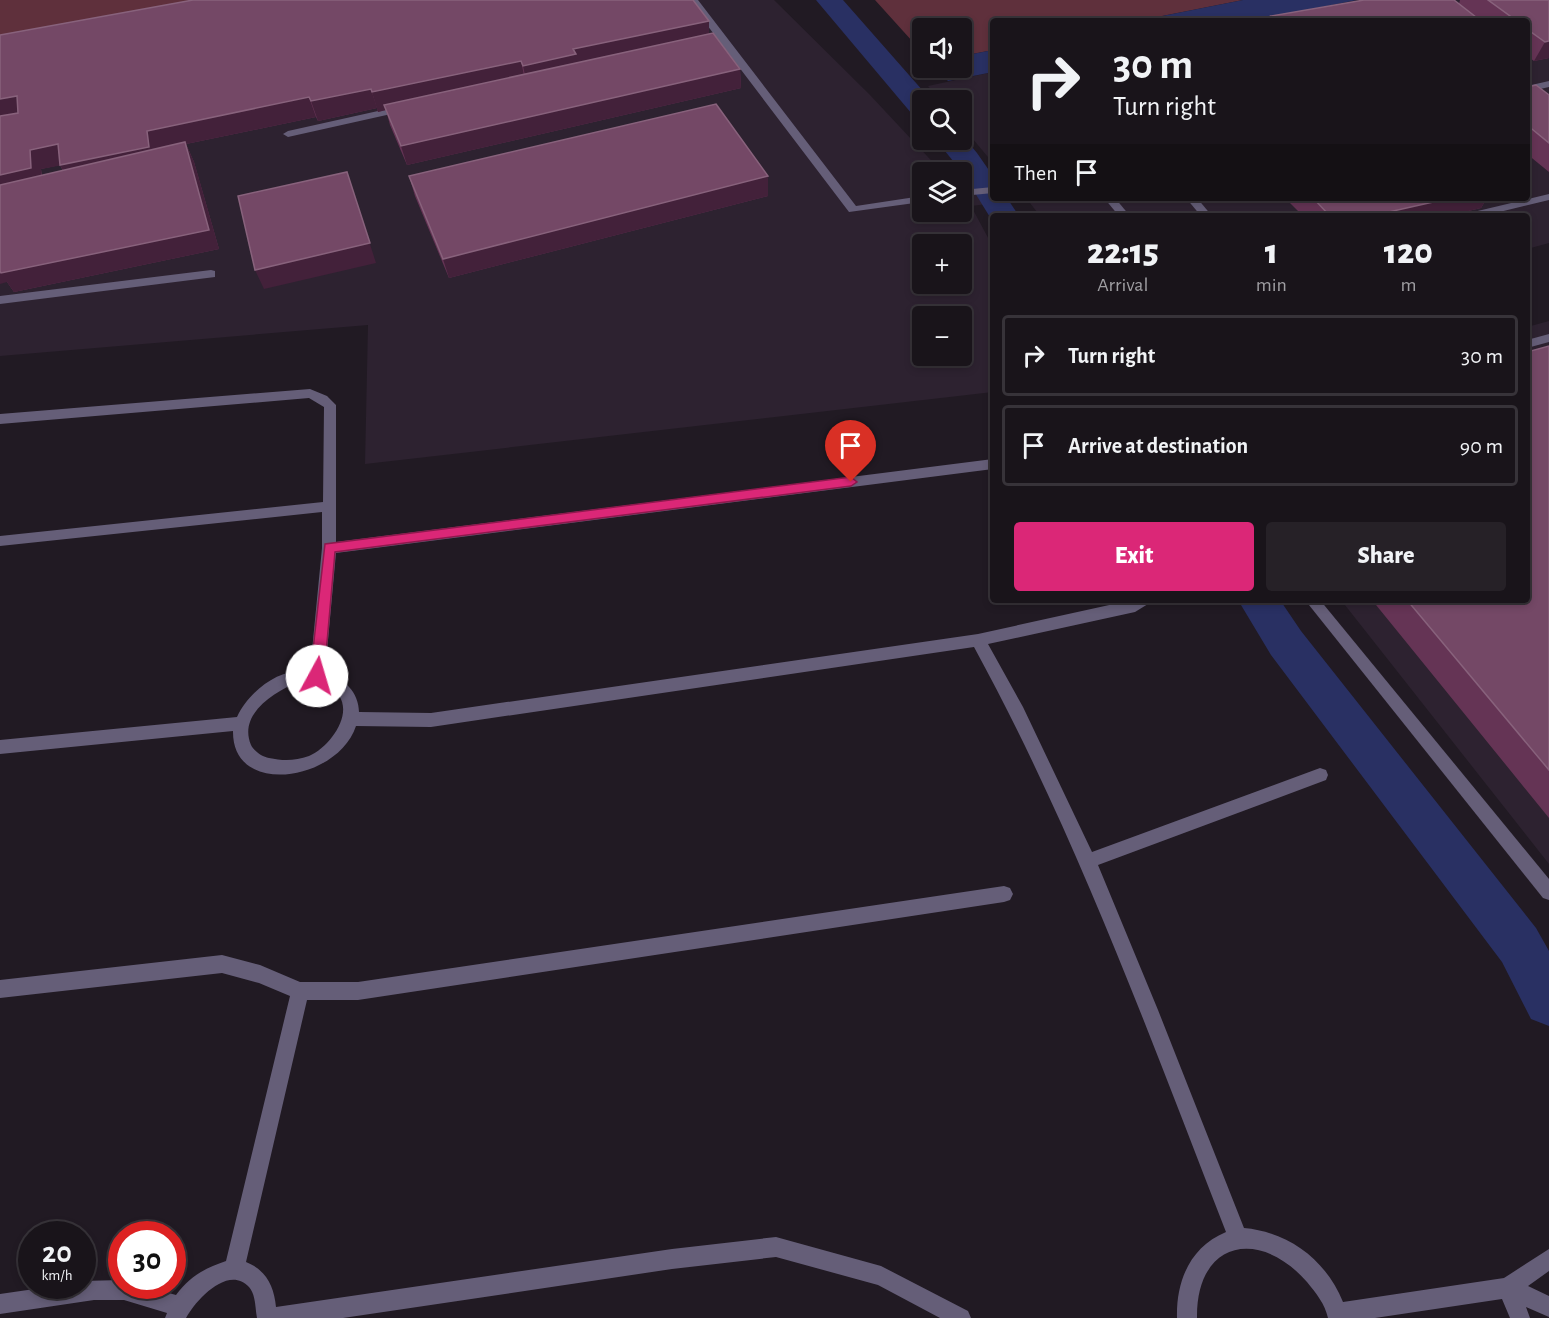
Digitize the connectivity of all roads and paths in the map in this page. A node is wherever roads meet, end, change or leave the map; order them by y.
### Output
1 (693, 0) edge
2 (1549, 84) edge
3 (1530, 88) edge
4 (417, 105) edge
5 (288, 134) dead end
6 (990, 190) edge
7 (972, 192) edge
8 (1549, 197) edge
9 (912, 201) edge
10 (1112, 201) edge
11 (1122, 213) edge
12 (1481, 213) edge
13 (211, 274) dead end
14 (0, 300) edge
15 (1549, 338) edge
16 (1530, 343) edge
17 (0, 419) edge
18 (990, 464) edge
19 (329, 506) junction
20 (0, 541) edge
21 (329, 548) junction
22 (1139, 603) edge
23 (1314, 603) edge
24 (978, 640) junction
25 (317, 676) junction
26 (352, 719) junction
27 (242, 723) junction
28 (0, 747) edge
29 (1320, 775) dead end
30 (1088, 861) junction
31 (1549, 892) edge
32 (1004, 894) dead end
33 (0, 989) edge
34 (300, 991) junction
35 (1238, 1238) junction
36 (1549, 1259) edge
37 (234, 1270) junction
38 (1508, 1288) junction
39 (0, 1304) edge
40 (1549, 1307) edge
41 (177, 1312) edge
42 (1338, 1316) edge
43 (267, 1318) edge
44 (272, 1318) edge
45 (961, 1318) edge
46 (1187, 1318) edge
47 (1520, 1318) edge

1 - 9 street
2 - 3 street
4 - 5 street
6 - 7 street
8 - 12 street
10 - 11 street
13 - 14 street
15 - 16 street
17 - 19 street
18 - 21 street
19 - 20 street
19 - 21 street
21 - 25 street
22 - 24 street
23 - 31 street
24 - 26 street
24 - 30 street
25 - 26 street
25 - 27 street
26 - 27 street
27 - 28 street
29 - 30 street
30 - 35 street
32 - 34 street
33 - 34 street
34 - 37 street
35 - 42 street
35 - 46 street
36 - 38 street
37 - 41 street
37 - 43 street
38 - 40 street
38 - 42 street
38 - 47 street
39 - 41 street
44 - 45 street

